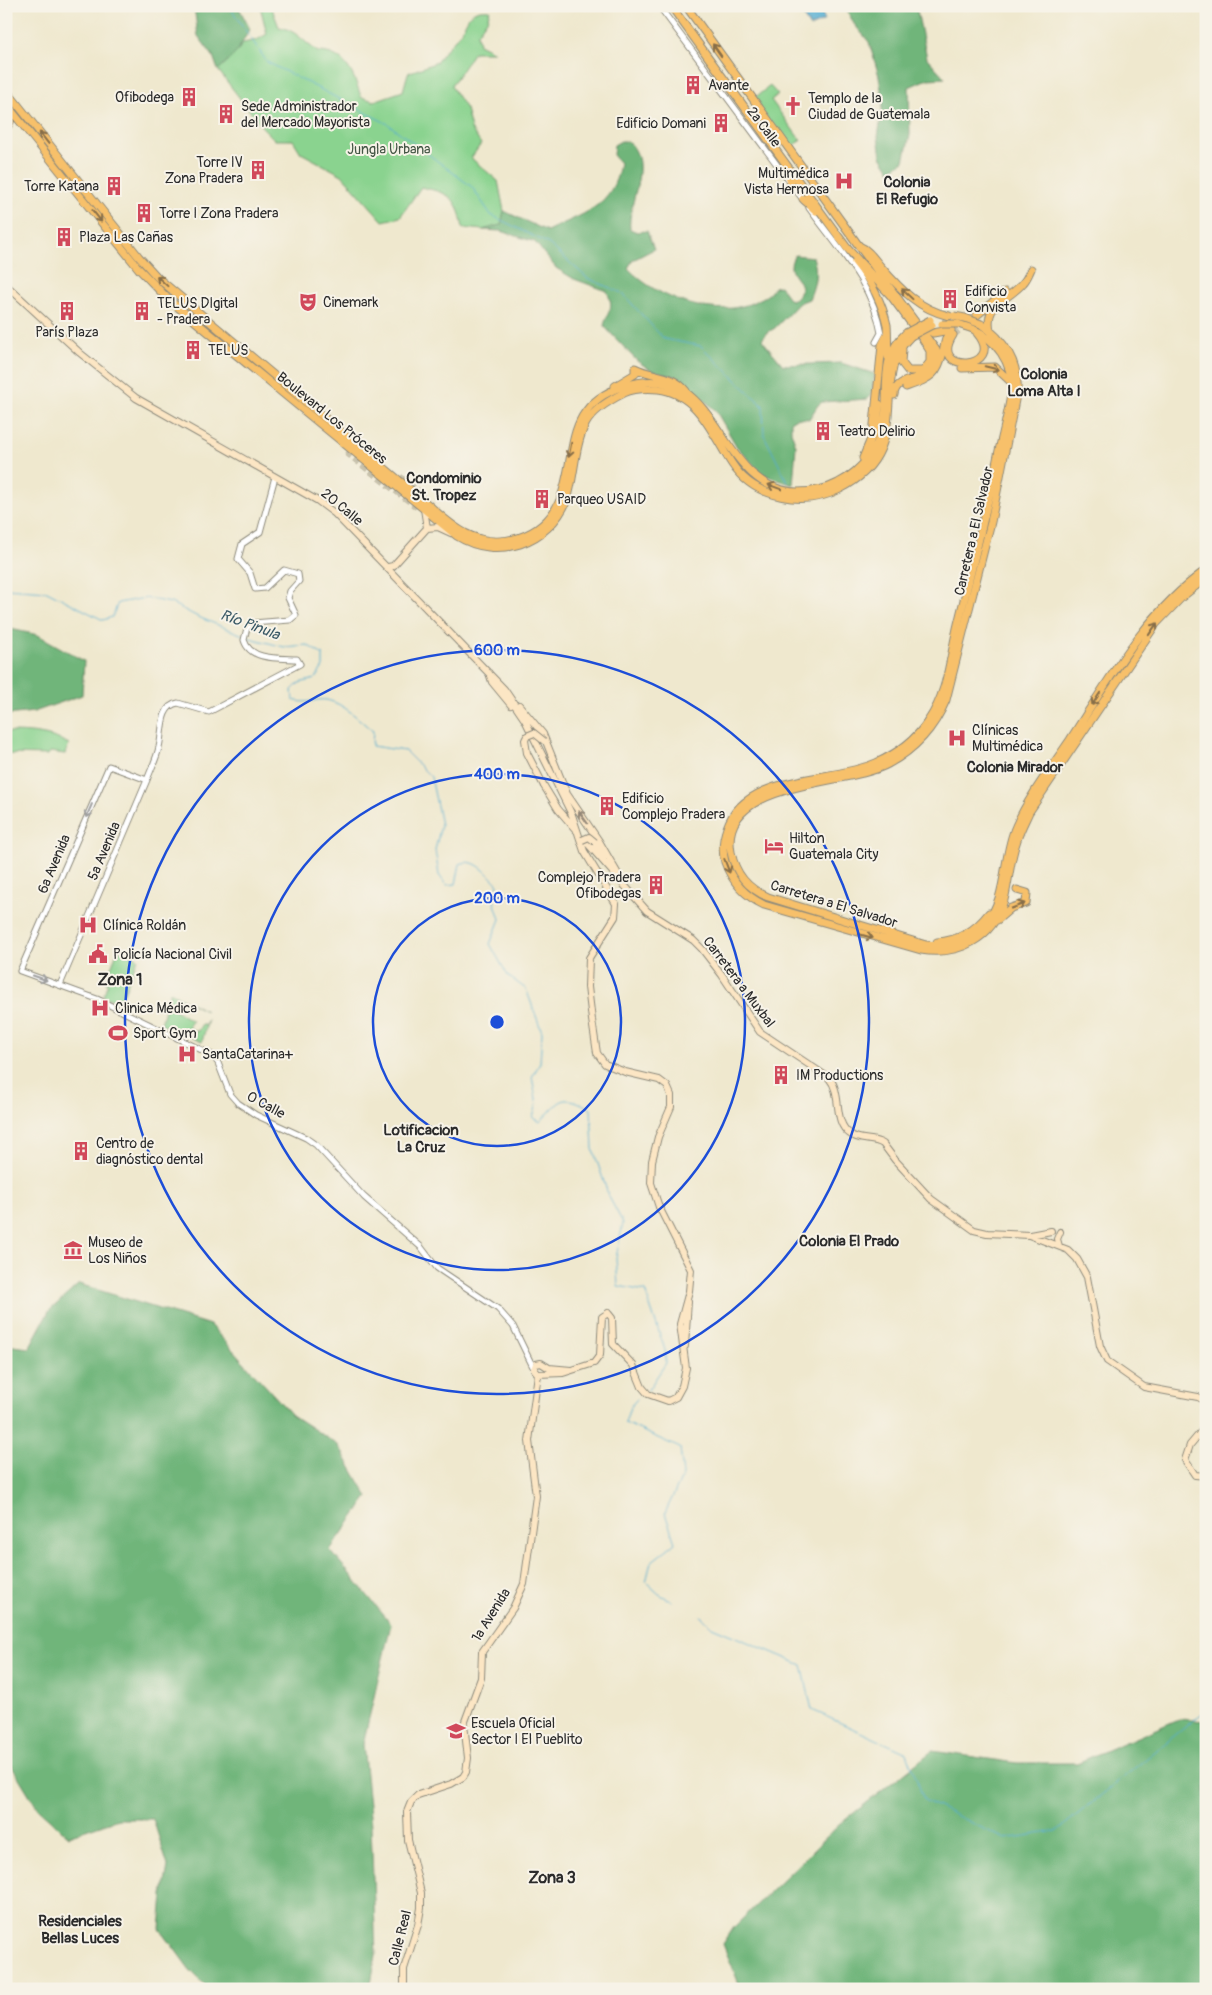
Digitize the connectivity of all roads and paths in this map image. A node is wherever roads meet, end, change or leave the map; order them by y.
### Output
1 (660, 6) edge
2 (671, 6) edge
3 (686, 6) edge
4 (697, 42) junction
5 (735, 75) junction
6 (6, 90) edge
7 (6, 104) edge
8 (6, 112) edge
9 (6, 129) edge
10 (785, 162) junction
11 (791, 183) junction
12 (803, 200) junction
13 (824, 219) junction
14 (848, 231) junction
15 (854, 239) junction
16 (842, 243) junction
17 (859, 246) junction
18 (6, 285) edge
19 (902, 303) junction
20 (977, 315) tunnel mouth
21 (950, 316) junction
22 (931, 322) junction
23 (973, 329) junction
24 (990, 331) junction
25 (952, 332) junction
26 (887, 335) junction
27 (907, 337) junction
28 (876, 342) dead end
29 (944, 346) junction
30 (888, 360) junction
31 (1012, 384) junction
32 (906, 387) dead end
33 (687, 394) junction
34 (605, 395) junction
35 (879, 404) dead end
36 (322, 415) junction
37 (889, 421) junction
38 (336, 437) junction
39 (876, 446) junction
40 (346, 452) tunnel mouth
41 (369, 452) dead end
42 (856, 471) junction
43 (275, 476) junction
44 (424, 509) junction
45 (425, 530) junction
46 (457, 536) junction
47 (388, 567) junction
48 (1206, 570) edge
49 (394, 573) junction
50 (1206, 578) edge
51 (1140, 632) junction
52 (1133, 660) junction
53 (1118, 666) junction
54 (488, 672) junction
55 (1113, 688) junction
56 (510, 697) junction
57 (147, 780) junction
58 (567, 794) junction
59 (566, 810) dead end
60 (577, 831) junction
61 (587, 843) junction
62 (626, 889) junction
63 (1017, 890) dead end
64 (994, 903) dead end
65 (993, 923) junction
66 (897, 937) junction
67 (20, 971) joint
68 (60, 985) junction
69 (1051, 1231) dead end
70 (1060, 1232) dead end
71 (1029, 1235) junction
72 (1059, 1246) junction
73 (682, 1330) junction
74 (684, 1353) junction
75 (539, 1369) junction
76 (1206, 1401) edge
77 (1206, 1426) edge
78 (1206, 1476) edge
79 (421, 1893) joint
80 (404, 1989) edge

1 - 11 street, 2a Calle
2 - 4 main road
5 -> 3 main road
4 - 5 main road
4 - 10 main road
5 - 14 main road
36 -> 6 main road, Boulevard Los Próceres
7 -> 38 main road, Boulevard Los Próceres
8 - 9 main road
10 - 11 main road
10 - 13 main road
11 - 12 street, 2a Calle
12 - 13 main road
12 - 16 street, 2a Calle
13 - 16 main road
14 - 15 main road
14 - 16 main road
15 - 16 main road
15 - 17 main road
16 - 26 main road
16 - 27 main road
16 - 28 street, 2a Calle
17 - 19 main road
21 -> 17 main road
18 - 43 main road, 20 Calle
19 - 25 main road
19 - 37 main road
20 - 24 main road
21 - 22 main road, Carretera a El Salvador
21 - 24 main road, Carretera a El Salvador, bridge
22 - 23 main road, Carretera a El Salvador, bridge
22 - 27 main road, Carretera a El Salvador, bridge
23 - 25 main road
23 - 31 main road, Carretera a El Salvador
24 - 66 main road, Carretera a El Salvador
25 - 29 main road
26 - 30 main road
26 - 42 main road
27 - 30 main road, Boulevard Los Próceres
27 - 37 main road, Boulevard Los Próceres
29 -> 31 main road
29 - 32 main road
30 - 39 main road, Boulevard Los Próceres
31 -> 65 main road, Carretera a El Salvador
33 - 34 main road, Boulevard Los Próceres
33 - 34 main road
42 -> 33 main road, Boulevard Los Próceres
34 -> 36 main road, Boulevard Los Próceres
35 - 39 main road
36 - 41 main road
37 - 46 main road, Boulevard Los Próceres
38 - 40 main road
38 - 44 main road, Boulevard Los Próceres
39 - 42 main road, Boulevard Los Próceres
43 - 47 main road, 20 Calle
43 - 57 street, 5a Avenida
44 - 45 main road
44 - 46 main road, Boulevard Los Próceres
45 - 46 main road
45 - 47 main road
45 - 49 main road
47 - 49 main road, 20 Calle
48 - 51 main road, Carretera a El Salvador
49 - 54 main road, 20 Calle
52 -> 50 main road, Carretera a El Salvador
51 - 52 main road
51 - 53 main road, Carretera a El Salvador
52 - 55 main road, Carretera a El Salvador
53 - 55 main road
53 -> 66 main road, Carretera a El Salvador
54 - 56 main road, 20 Calle
54 - 59 main road
55 - 65 main road, Carretera a El Salvador
56 - 58 main road, Carretera a Muxbal
56 - 60 main road, 20 Calle
57 -> 67 street, 6a Avenida
57 - 68 street, 5a Avenida
58 - 60 main road, bridge
62 -> 58 main road, Carretera a Muxbal
60 - 61 main road, 20 Calle
61 - 62 main road, Carretera a Muxbal
61 - 73 main road
62 - 71 main road, Carretera a Muxbal
65 -> 63 main road
64 - 66 main road
67 -> 68 street, 0 Calle
68 - 75 street, 0 Calle
69 - 71 main road
70 - 72 main road
71 - 72 main road, Carretera a Muxbal
72 - 76 main road, Carretera a Muxbal
73 - 74 main road
73 - 74 main road
74 - 75 main road
75 - 79 main road, 1a Avenida
77 - 78 main road
79 - 80 main road, Calle Real

